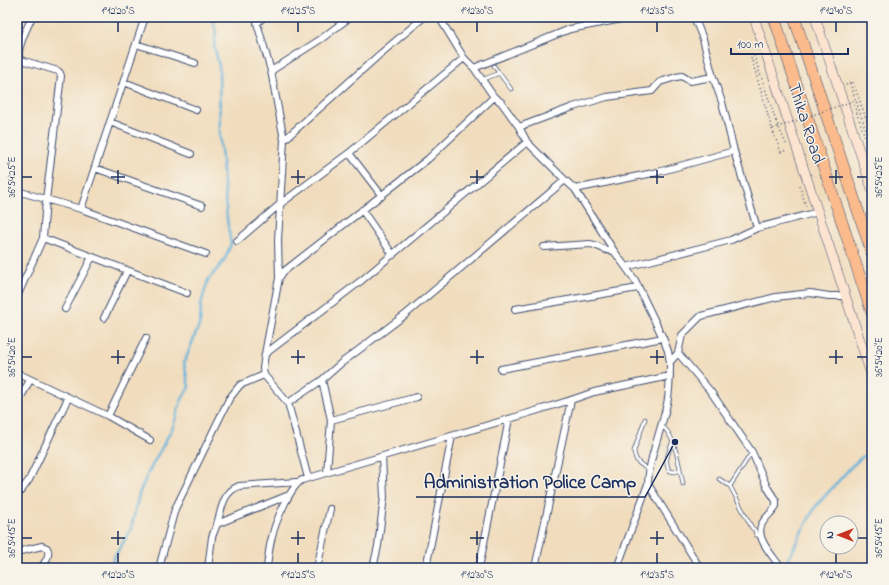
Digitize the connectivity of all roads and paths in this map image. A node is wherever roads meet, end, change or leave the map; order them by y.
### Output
1 (32, 17) edge
2 (145, 17) edge
3 (264, 17) edge
4 (350, 17) edge
5 (424, 17) edge
6 (439, 17) edge
7 (627, 17) edge
8 (694, 17) edge
9 (754, 17) edge
10 (774, 17) edge
11 (794, 17) edge
12 (815, 17) edge
13 (19, 44) edge
14 (136, 44) junction
15 (19, 58) junction
16 (464, 58) junction
17 (195, 63) dead end
18 (17, 66) edge
19 (494, 66) dead end
20 (474, 68) junction
21 (271, 71) junction
22 (499, 73) junction
23 (713, 76) junction
24 (482, 80) junction
25 (124, 82) junction
26 (850, 83) junction
27 (846, 85) dead end
28 (510, 89) dead end
29 (494, 97) junction
30 (852, 99) dead end
31 (856, 100) junction
32 (196, 110) dead end
33 (110, 122) junction
34 (519, 127) junction
35 (772, 129) junction
36 (872, 135) edge
37 (284, 140) junction
38 (527, 142) junction
39 (872, 148) edge
40 (734, 151) junction
41 (349, 153) junction
42 (191, 154) dead end
43 (872, 157) edge
44 (95, 168) junction
45 (565, 180) junction
46 (575, 189) junction
47 (872, 189) edge
48 (17, 191) edge
49 (382, 196) junction
50 (46, 200) junction
51 (279, 205) junction
52 (202, 206) dead end
53 (81, 209) junction
54 (362, 210) junction
55 (818, 212) junction
56 (757, 228) junction
57 (43, 238) junction
58 (237, 241) dead end
59 (544, 247) dead end
60 (614, 251) junction
61 (206, 254) dead end
62 (872, 254) edge
63 (393, 255) junction
64 (92, 257) junction
65 (626, 267) junction
66 (127, 271) junction
67 (279, 278) junction
68 (638, 288) junction
69 (187, 293) dead end
70 (846, 296) junction
71 (17, 297) edge
72 (515, 308) dead end
73 (64, 309) dead end
74 (872, 313) edge
75 (104, 318) dead end
76 (146, 338) dead end
77 (663, 338) junction
78 (678, 353) junction
79 (265, 354) junction
80 (670, 362) junction
81 (501, 369) dead end
82 (17, 373) edge
83 (264, 375) junction
84 (670, 376) junction
85 (872, 377) edge
86 (30, 380) junction
87 (322, 380) junction
88 (417, 397) dead end
89 (68, 398) junction
90 (571, 400) junction
91 (288, 403) junction
92 (17, 404) edge
93 (108, 416) junction
94 (509, 419) junction
95 (645, 419) dead end
96 (331, 420) junction
97 (661, 426) junction
98 (452, 436) junction
99 (150, 440) dead end
100 (672, 443) junction
101 (752, 452) junction
102 (382, 457) junction
103 (648, 470) junction
104 (680, 470) junction
105 (327, 472) junction
106 (308, 478) junction
107 (719, 479) dead end
108 (297, 482) junction
109 (648, 484) junction
110 (683, 484) dead end
111 (730, 486) junction
112 (17, 494) edge
113 (289, 495) junction
114 (330, 509) dead end
115 (218, 524) junction
116 (760, 536) junction
117 (17, 552) edge
118 (618, 567) edge
119 (41, 568) edge
120 (159, 568) edge
121 (208, 568) edge
122 (267, 568) edge
123 (316, 568) edge
124 (373, 568) edge
125 (426, 568) edge
126 (479, 568) edge
127 (535, 568) edge
128 (700, 568) edge
129 (781, 568) edge

1 - 13 street
2 - 14 street
3 - 21 street
4 - 21 street
5 - 37 street
6 - 16 street
7 - 20 street
8 - 23 street
9 - 55 main road, Thika Road
10 - 74 highway, Thika Road
11 - 62 highway, Thika Road
12 - 47 main road
13 - 15 street
14 - 17 street
14 - 25 street
15 - 18 street
15 - 50 street
16 - 20 street
16 - 41 street
19 - 22 lane
20 - 24 street
21 - 37 street
22 - 24 lane
22 - 28 lane
23 - 34 street
23 - 40 street
24 - 29 street
25 - 32 street
25 - 33 street
26 - 27 path
26 - 31 path
26 - 36 path
29 - 34 street
29 - 49 street
30 - 43 path
31 - 35 path, bridge
31 - 39 path
33 - 42 street
33 - 44 street
34 - 38 street
35 - 35 path, bridge
37 - 51 street
38 - 45 street
38 - 63 street
40 - 46 street
40 - 56 street
41 - 49 street
41 - 51 street
44 - 52 street
44 - 53 street
45 - 46 street
45 - 87 street
46 - 60 street
48 - 50 street
49 - 54 street
50 - 53 street
50 - 57 street
51 - 58 street
51 - 67 street
53 - 61 street
54 - 63 street
54 - 67 street
55 - 56 street
55 - 70 main road, Thika Road
56 - 65 street
57 - 64 street
57 - 71 street
59 - 60 street
60 - 65 street
63 - 79 street
64 - 66 street
64 - 73 street
65 - 68 street
66 - 69 street
66 - 75 street
67 - 79 street
68 - 72 street
68 - 77 street
70 - 78 street
70 - 85 main road, Thika Road
76 - 93 street
77 - 80 street
77 - 81 street
78 - 80 street
78 - 101 street
79 - 83 street
80 - 84 street
82 - 86 street
83 - 91 street
83 - 120 street
84 - 90 street
84 - 97 street
86 - 89 street
86 - 92 street
87 - 91 street
87 - 96 street
88 - 96 street
89 - 93 street
89 - 112 street
90 - 94 street
90 - 127 street
91 - 106 street
93 - 99 street
94 - 98 street
94 - 126 street
95 - 103 lane
96 - 105 street
97 - 100 lane
97 - 103 street
98 - 102 street
98 - 125 street
100 - 104 lane
100 - 104 lane
101 - 111 lane
101 - 116 street
102 - 105 street
102 - 124 street
103 - 109 street
104 - 110 lane
105 - 106 street
106 - 108 street
107 - 111 lane
108 - 113 street
108 - 115 street
109 - 118 street
109 - 128 street
111 - 116 lane
113 - 115 street
113 - 122 street
114 - 123 street
115 - 121 street
116 - 129 street
117 - 119 street

